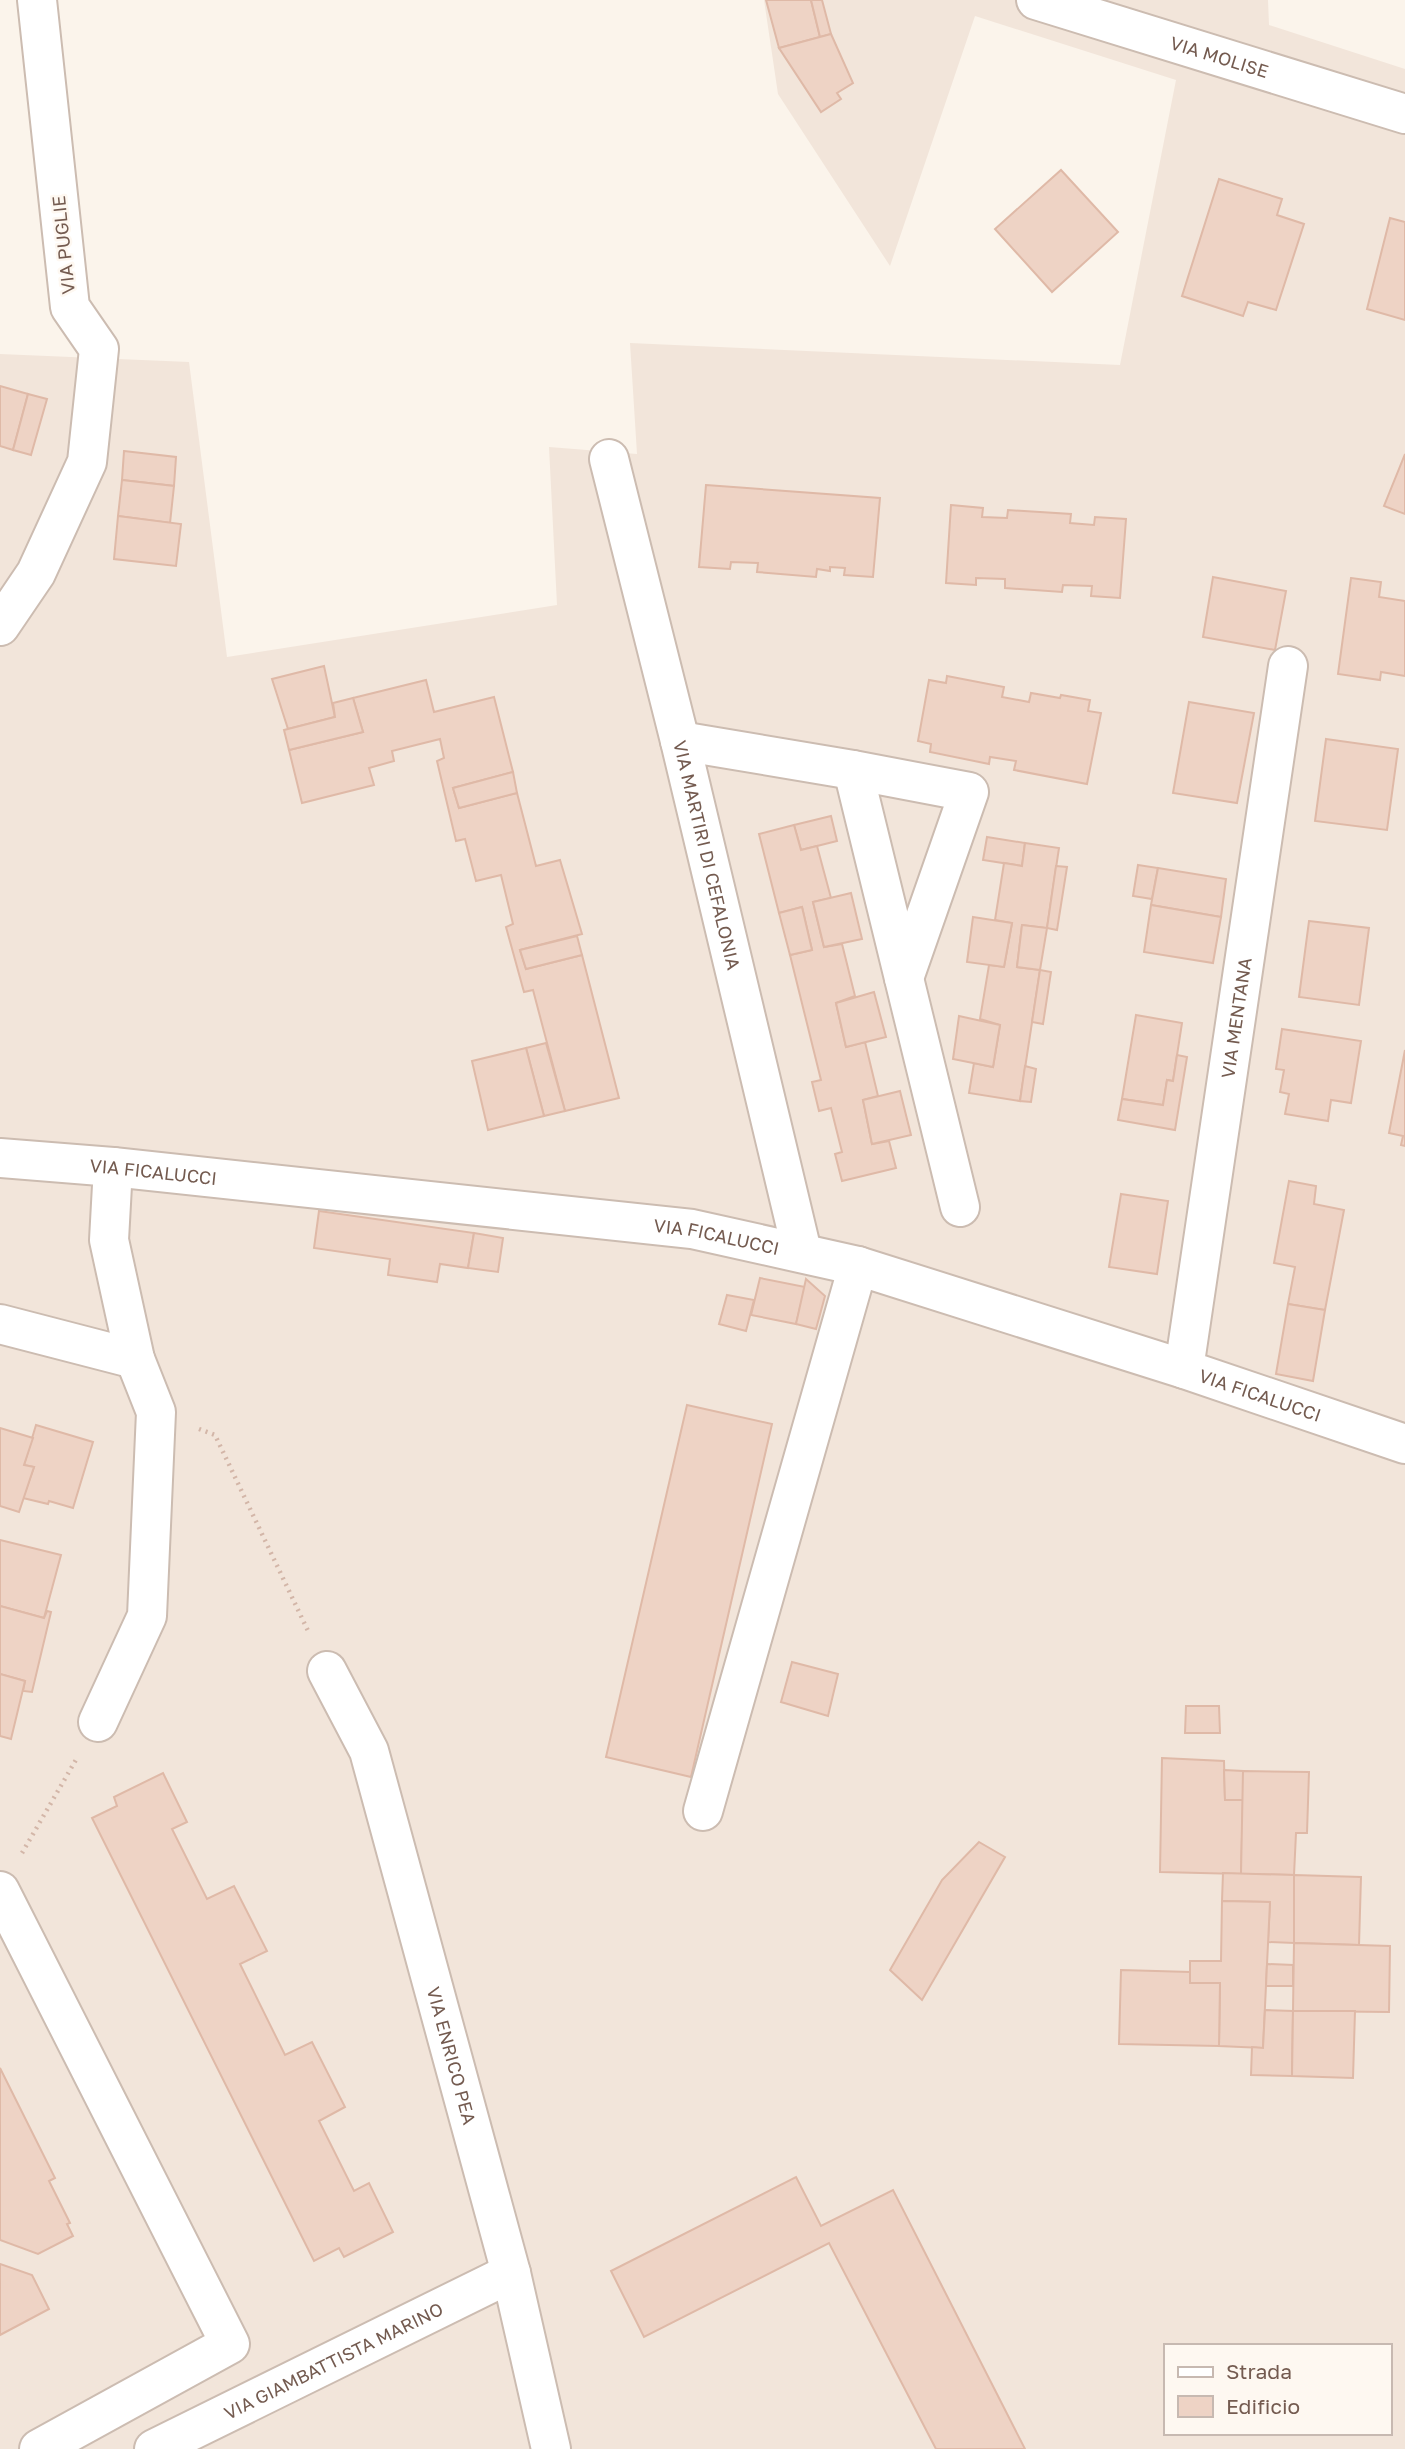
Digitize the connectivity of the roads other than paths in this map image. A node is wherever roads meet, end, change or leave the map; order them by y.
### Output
1 (37, 0) edge
2 (1036, 0) edge
3 (1405, 114) edge
4 (609, 458) dead end
5 (0, 626) edge
6 (1288, 666) dead end
7 (680, 741) junction
8 (853, 770) junction
9 (904, 978) junction
10 (0, 1158) edge
11 (113, 1167) junction
12 (960, 1207) dead end
13 (802, 1252) junction
14 (858, 1266) junction
15 (0, 1324) edge
16 (135, 1359) junction
17 (1184, 1369) junction
18 (1405, 1444) edge
19 (327, 1671) road end
20 (98, 1722) road end
21 (703, 1811) dead end
22 (0, 1891) edge
23 (511, 2273) junction
24 (39, 2449) edge
25 (153, 2449) edge
26 (551, 2449) edge

1 - 5 street, VIA PUGLIE
2 - 3 street, VIA MOLISE
4 - 7 street, VIA MARTIRI DI CEFALONIA
6 - 17 street, VIA MENTANA
7 - 8 street
7 - 13 street, VIA MARTIRI DI CEFALONIA
8 - 9 street
8 - 9 street
9 - 12 street
10 - 11 street, VIA FICALUCCI
11 - 13 street, VIA FICALUCCI
11 - 16 street
13 - 14 street, VIA FICALUCCI
14 - 17 street, VIA FICALUCCI
14 - 21 street
15 - 16 street
16 - 20 street
17 - 18 street, VIA FICALUCCI
19 - 23 street, VIA ENRICO PEA
22 - 24 street
23 - 25 street, VIA GIAMBATTISTA MARINO
23 - 26 street, VIA ENRICO PEA

